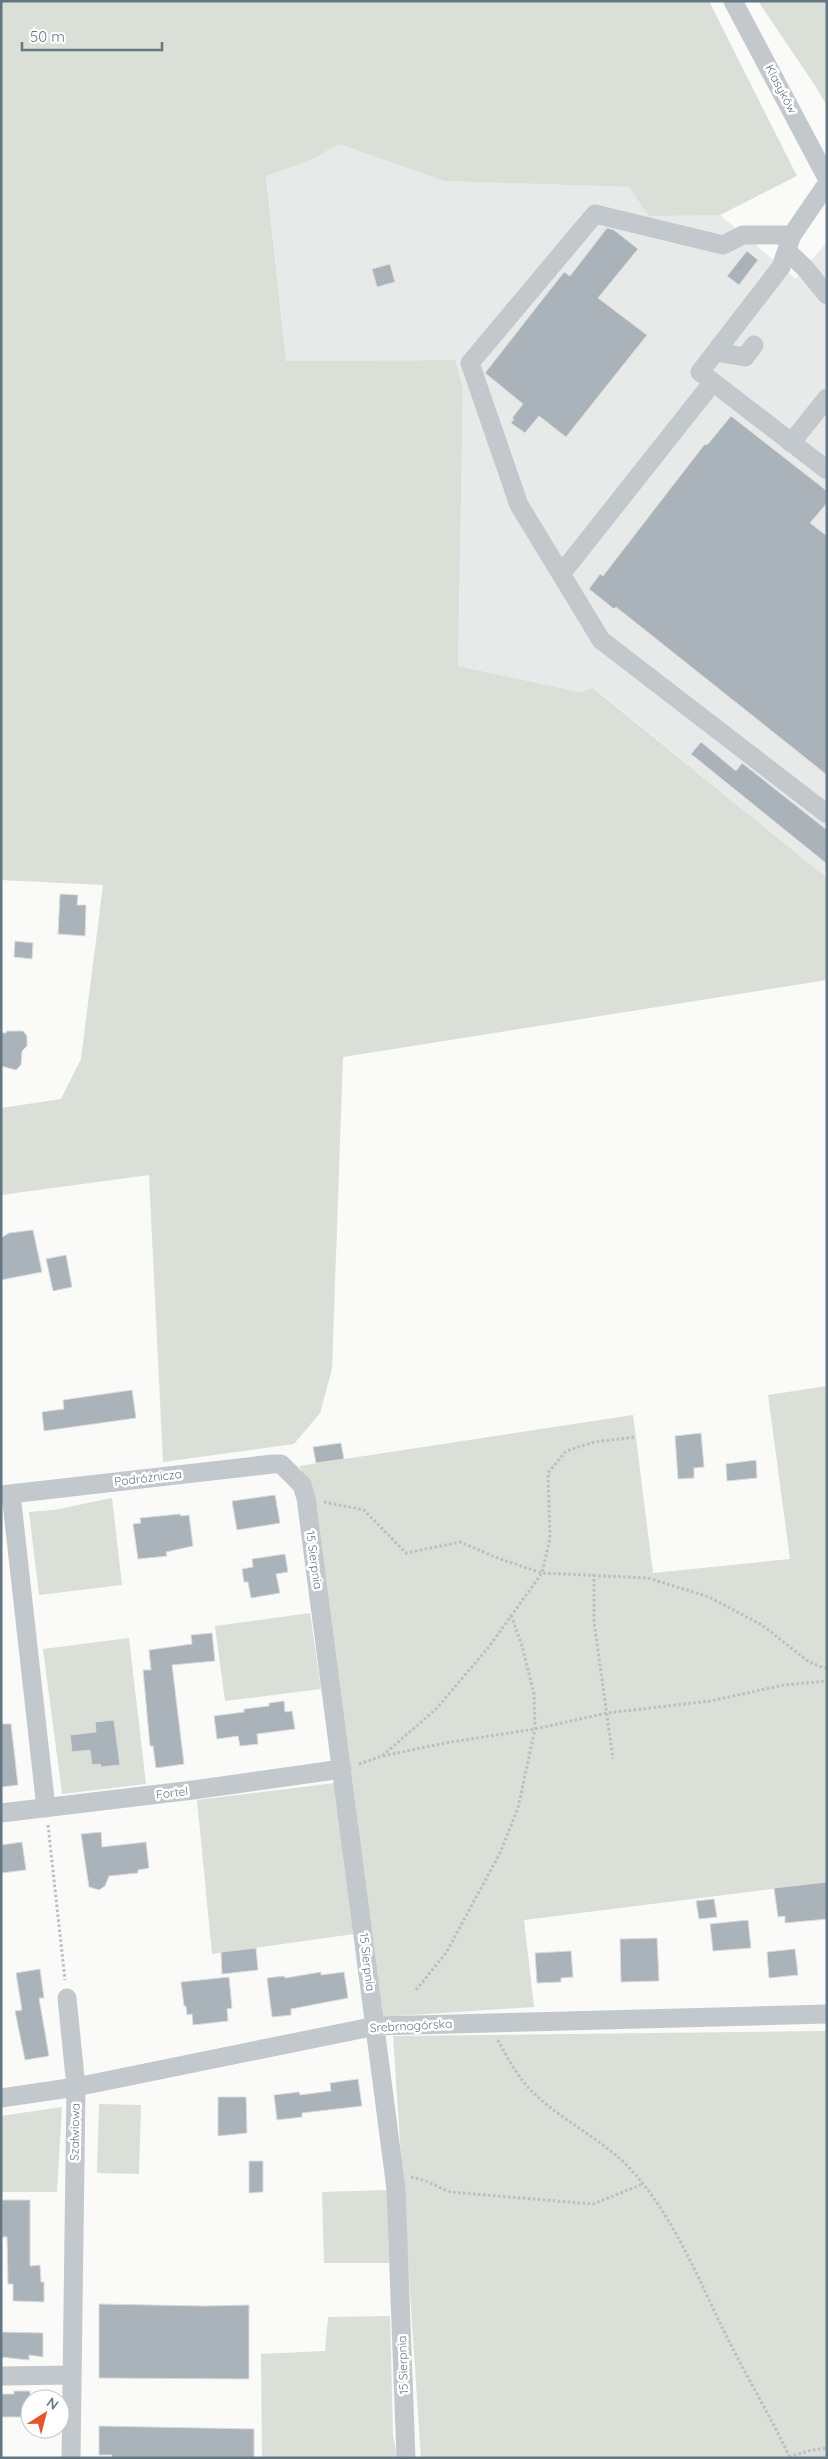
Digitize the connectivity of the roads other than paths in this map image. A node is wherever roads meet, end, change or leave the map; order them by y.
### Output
1 (733, 1) edge
2 (827, 178) edge
3 (827, 184) edge
4 (790, 243) junction
5 (827, 295) edge
6 (754, 345) dead end
7 (716, 352) junction
8 (713, 382) junction
9 (827, 398) edge
10 (791, 443) junction
11 (827, 470) edge
12 (561, 574) junction
13 (827, 814) edge
14 (291, 1473) joint
15 (6, 1495) edge
16 (342, 1769) junction
17 (46, 1808) junction
18 (1, 1813) edge
19 (66, 1998) road end
20 (827, 2014) edge
21 (376, 2026) junction
22 (76, 2087) junction
23 (1, 2098) edge
24 (72, 2375) junction
25 (1, 2376) edge
26 (71, 2458) edge
27 (406, 2458) edge

1 - 2 street, Klasyków
3 - 4 street
4 - 5 street
4 - 7 street
4 - 12 street
6 - 7 street
7 - 8 street
8 - 10 street
8 - 12 street
9 - 10 street
10 - 11 street
12 - 13 street
14 - 15 street, Podróżnicza
14 - 16 street, 15 Sierpnia
15 - 17 street
16 - 17 street, Fortel
16 - 21 street, 15 Sierpnia
17 - 18 street, Fortel
19 - 22 street, Szałwiowa
20 - 21 street, Srebrnogórska
21 - 22 street, Srebrnogórska
21 - 27 street, 15 Sierpnia
22 - 23 street, Srebrnogórska
22 - 24 street, Szałwiowa
24 - 25 street
24 - 26 street, Szałwiowa

